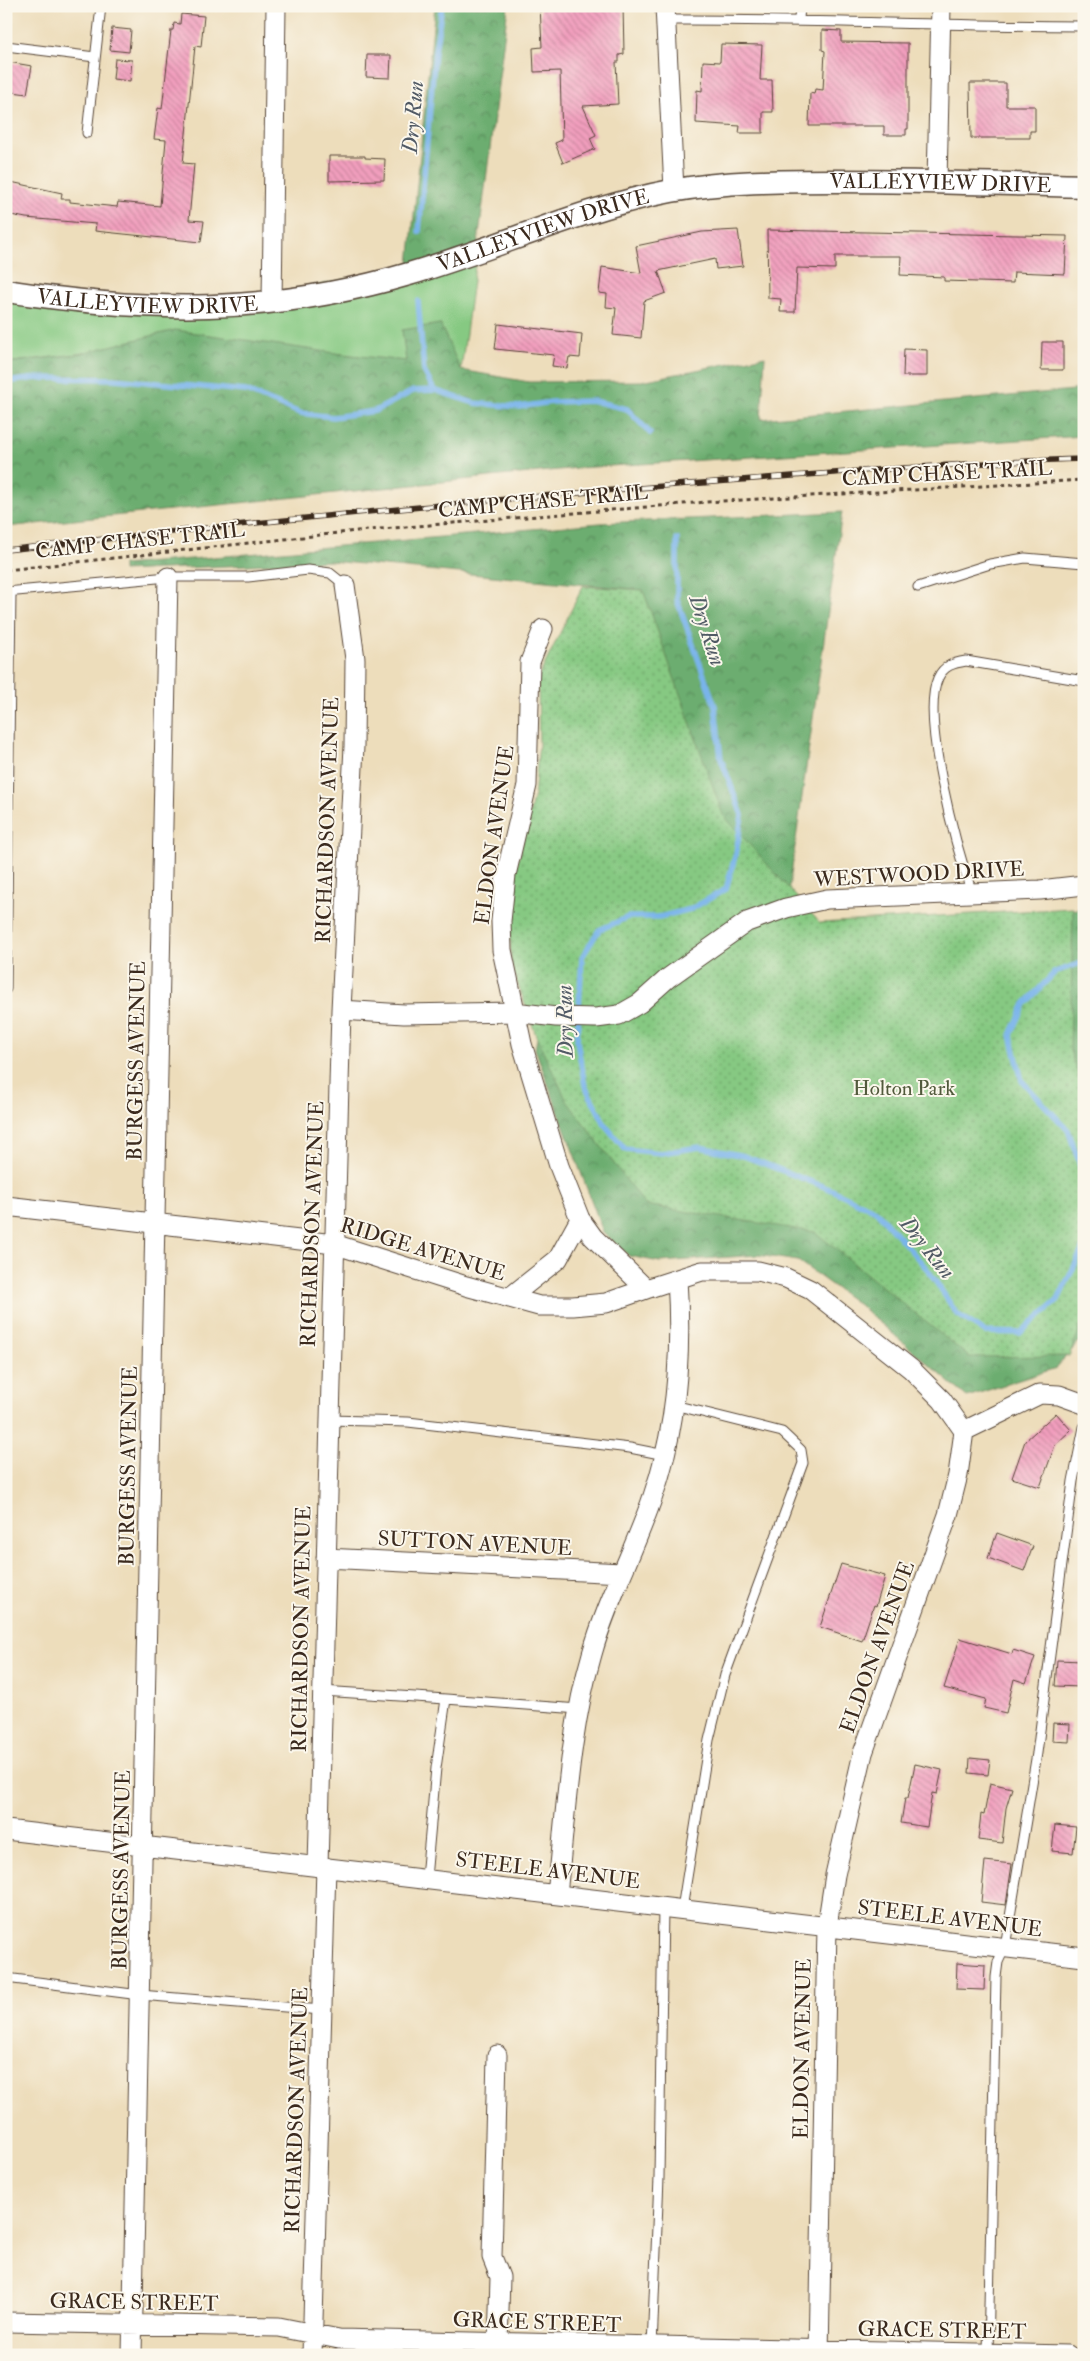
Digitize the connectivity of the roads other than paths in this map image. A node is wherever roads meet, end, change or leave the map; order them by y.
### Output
1 (101, 6) edge
2 (276, 6) edge
3 (800, 6) edge
4 (941, 6) edge
5 (666, 13) edge
6 (800, 19) junction
7 (940, 26) junction
8 (1084, 26) edge
9 (6, 46) edge
10 (95, 57) junction
11 (87, 133) dead end
12 (937, 182) junction
13 (1082, 186) edge
14 (674, 190) junction
15 (6, 291) edge
16 (272, 302) junction
17 (1084, 564) edge
18 (168, 577) junction
19 (345, 585) joint
20 (918, 587) dead end
21 (8, 592) edge
22 (543, 628) dead end
23 (1084, 681) edge
24 (1084, 885) edge
25 (972, 893) junction
26 (6, 989) edge
27 (341, 1010) junction
28 (514, 1012) junction
29 (6, 1206) edge
30 (580, 1219) junction
31 (156, 1222) junction
32 (334, 1244) junction
33 (677, 1279) junction
34 (646, 1289) junction
35 (509, 1298) junction
36 (1084, 1404) edge
37 (674, 1405) junction
38 (329, 1420) junction
39 (1084, 1427) edge
40 (964, 1431) junction
41 (665, 1455) junction
42 (326, 1558) junction
43 (622, 1573) junction
44 (322, 1691) junction
45 (446, 1699) junction
46 (579, 1709) junction
47 (6, 1830) edge
48 (144, 1846) junction
49 (322, 1866) junction
50 (426, 1878) junction
51 (557, 1894) junction
52 (663, 1907) junction
53 (682, 1909) junction
54 (827, 1926) junction
55 (1005, 1947) junction
56 (1084, 1957) edge
57 (6, 1978) edge
58 (140, 1995) junction
59 (322, 2010) junction
60 (497, 2055) dead end
61 (6, 2322) edge
62 (132, 2324) junction
63 (312, 2333) junction
64 (490, 2347) edge
65 (652, 2351) edge
66 (819, 2352) edge
67 (988, 2354) edge
68 (132, 2355) edge
69 (312, 2355) edge
70 (1068, 2355) edge

1 - 10 lane
2 - 16 street
3 - 6 lane
4 - 7 street
5 - 6 lane
5 - 14 street
6 - 7 lane
7 - 8 lane
7 - 12 street
9 - 10 lane
10 - 11 lane
12 - 13 street, VALLEYVIEW DRIVE
12 - 14 street, VALLEYVIEW DRIVE
14 - 16 street, VALLEYVIEW DRIVE
15 - 16 street, VALLEYVIEW DRIVE
17 - 20 lane
18 - 19 lane
18 - 21 lane
18 - 31 street, BURGESS AVENUE
19 - 27 street, RICHARDSON AVENUE
21 - 26 lane
22 - 28 street, ELDON AVENUE
23 - 25 lane
24 - 25 street, WESTWOOD DRIVE
25 - 28 street, WESTWOOD DRIVE
27 - 28 street, WESTWOOD DRIVE
27 - 32 street, RICHARDSON AVENUE
28 - 30 street, ELDON AVENUE
29 - 31 street, RIDGE AVENUE
30 - 34 street, ELDON AVENUE
30 - 35 street
31 - 32 street, RIDGE AVENUE
31 - 48 street, BURGESS AVENUE
32 - 35 street, RIDGE AVENUE
32 - 38 street, RICHARDSON AVENUE
33 - 34 street
33 - 37 street
33 - 40 street
34 - 35 street, RIDGE AVENUE
36 - 40 street
37 - 41 street
37 - 53 lane
38 - 41 lane
38 - 42 street, RICHARDSON AVENUE
39 - 55 lane
40 - 54 street, ELDON AVENUE
41 - 43 street
42 - 43 street, SUTTON AVENUE
42 - 44 street, RICHARDSON AVENUE
43 - 46 street
44 - 45 lane
44 - 49 street, RICHARDSON AVENUE
45 - 46 lane
45 - 50 lane
46 - 51 street
47 - 48 street, STEELE AVENUE
48 - 49 street, STEELE AVENUE
48 - 58 street, BURGESS AVENUE
49 - 50 street, STEELE AVENUE
49 - 59 street, RICHARDSON AVENUE
50 - 51 street, STEELE AVENUE
51 - 52 street, STEELE AVENUE
52 - 53 street, STEELE AVENUE
52 - 65 lane
53 - 54 street, STEELE AVENUE
54 - 55 street, STEELE AVENUE
54 - 66 street, ELDON AVENUE
55 - 56 street, STEELE AVENUE
55 - 67 lane
57 - 58 lane
58 - 59 lane
58 - 62 street, BURGESS AVENUE
59 - 63 street, RICHARDSON AVENUE
60 - 64 street
61 - 62 street, GRACE STREET
62 - 63 street, GRACE STREET
62 - 68 street, BURGESS AVENUE
63 - 64 street, GRACE STREET
63 - 69 street, RICHARDSON AVENUE
64 - 65 street, GRACE STREET
65 - 66 street, GRACE STREET
66 - 67 street, GRACE STREET
67 - 70 street, GRACE STREET

